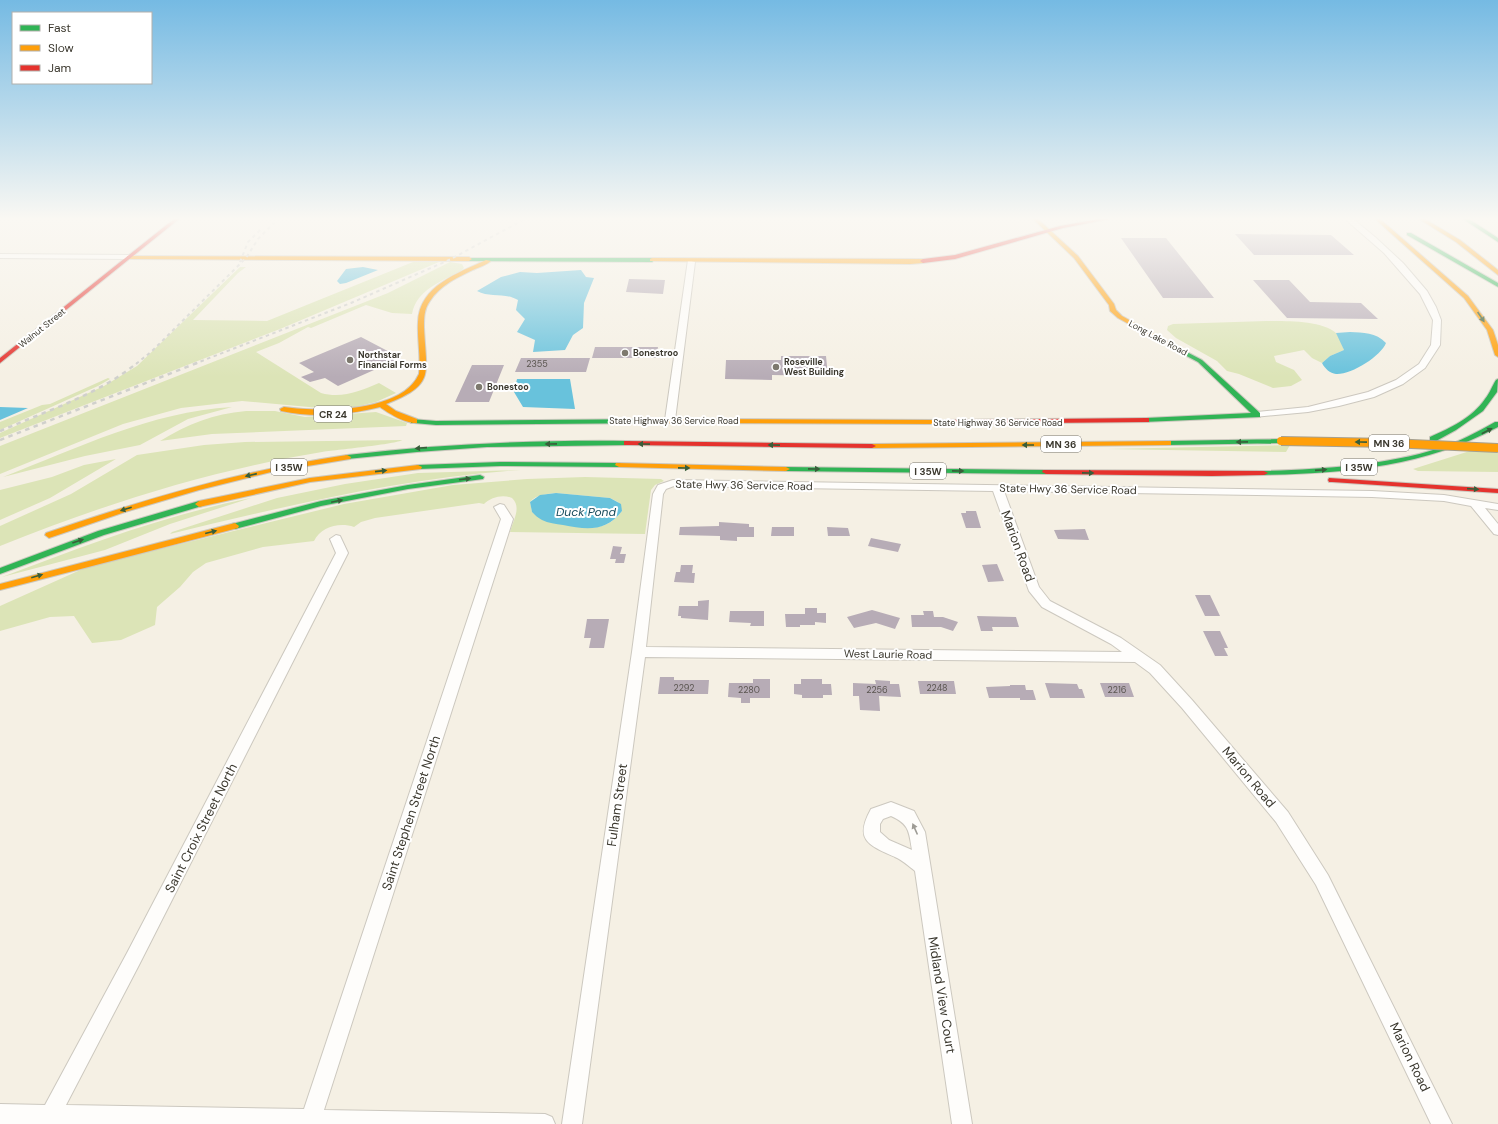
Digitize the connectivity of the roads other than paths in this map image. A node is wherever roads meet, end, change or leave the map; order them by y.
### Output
1 (111, 271) edge
2 (690, 271) edge
3 (1087, 271) edge
4 (1405, 271) edge
5 (1437, 271) edge
6 (1473, 271) edge
7 (469, 272) edge
8 (1498, 286) edge
9 (1498, 355) edge
10 (0, 361) edge
11 (1498, 381) edge
12 (381, 404) junction
13 (284, 409) dead end
14 (1257, 415) junction
15 (670, 420) junction
16 (1498, 424) edge
17 (840, 446) junction
18 (1498, 448) edge
19 (1383, 453) dead end
20 (1032, 454) dead end
21 (645, 467) junction
22 (512, 474) dead end
23 (1212, 474) junction
24 (491, 476) dead end
25 (1322, 479) junction
26 (1480, 480) dead end
27 (662, 486) joint
28 (997, 488) junction
29 (1498, 491) edge
30 (1474, 502) junction
31 (500, 507) dead end
32 (1498, 507) edge
33 (1498, 530) edge
34 (336, 539) dead end
35 (37, 540) dead end
36 (0, 571) edge
37 (0, 587) edge
38 (638, 652) junction
39 (1138, 656) junction
40 (923, 867) dead end
41 (0, 1114) edge
42 (50, 1115) junction
43 (134, 1120) edge
44 (311, 1120) junction
45 (545, 1124) edge
46 (572, 1124) edge
47 (962, 1124) edge
48 (1442, 1124) edge

1 - 10 main road, Walnut Street
2 - 15 street
3 - 14 main road, Long Lake Road
4 - 14 street, State Highway 36 Service Road
5 -> 9 main road
6 - 8 main road
7 - 12 main road, CR 24
11 - 19 main road, I 35W
12 - 13 main road, CR 24
12 - 15 main road, State Highway 36 Service Road
14 - 15 main road, State Highway 36 Service Road
23 -> 16 main road, I 35W
18 -> 17 main road, MN 36, bridge
17 - 20 main road, I 35W
17 -> 35 main road, I 35W
21 - 22 main road
21 -> 23 main road, I 35W
36 -> 21 main road, I 35W
23 - 25 main road
37 -> 24 main road
25 - 26 main road
25 -> 29 main road
27 - 28 street, State Hwy 36 Service Road
27 - 38 street, Fulham Street
28 - 30 street, State Hwy 36 Service Road
28 - 39 street, Marion Road
30 - 32 street, State Hwy 36 Service Road
30 - 33 street
31 - 44 street, Saint Stephen Street North
34 - 42 street, Saint Croix Street North
38 - 39 street, West Laurie Road
38 - 46 street, Fulham Street
39 - 48 street, Marion Road
40 - 47 street, Midland View Court
41 - 42 street
42 - 43 street
43 - 44 street
44 - 45 street

